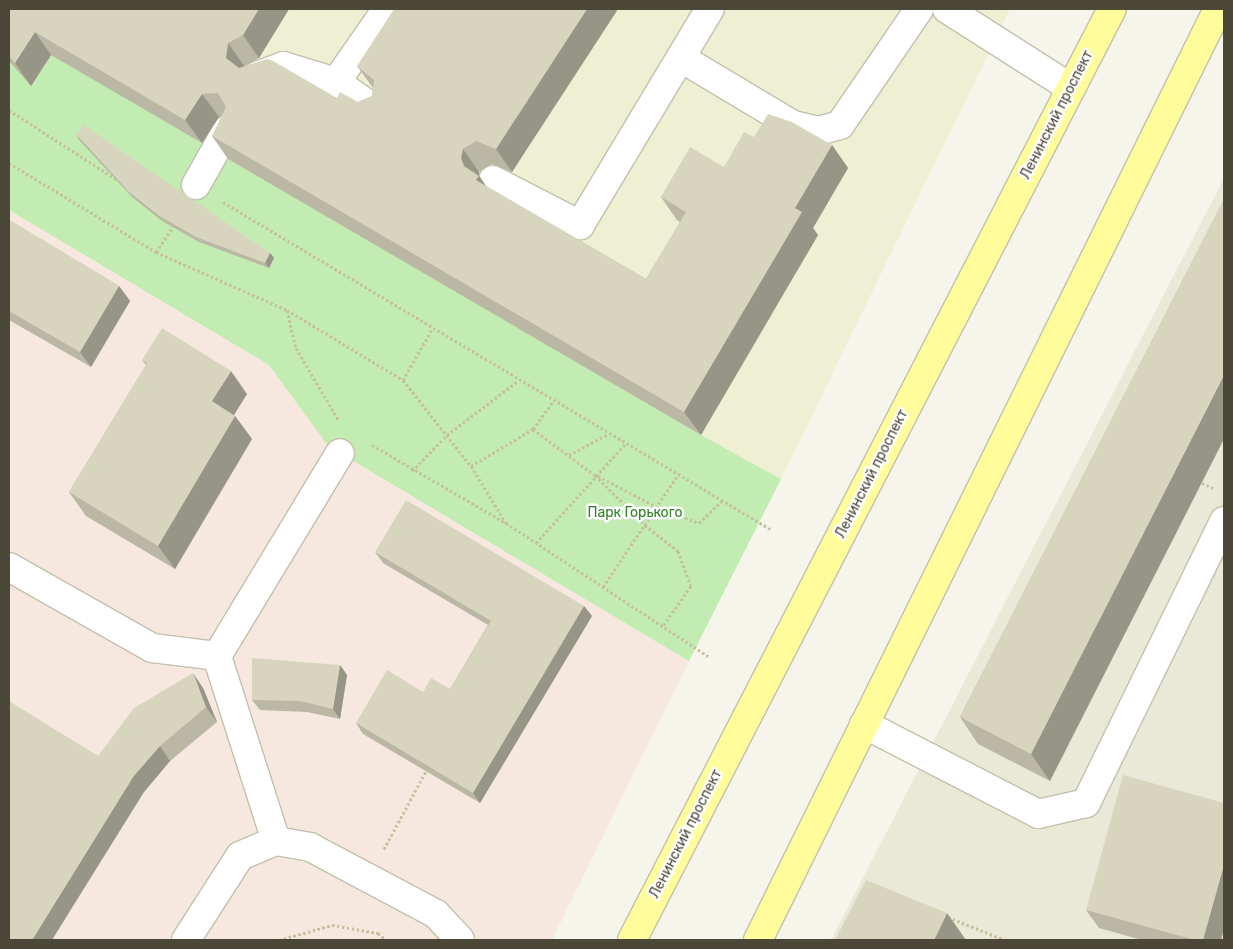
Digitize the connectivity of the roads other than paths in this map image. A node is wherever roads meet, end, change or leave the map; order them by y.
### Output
1 (388, 9) edge
2 (710, 9) edge
3 (919, 9) edge
4 (948, 9) edge
5 (1112, 9) edge
6 (1218, 9) edge
7 (681, 58) junction
8 (257, 76) edge
9 (336, 82) junction
10 (1071, 88) junction
11 (376, 110) edge
12 (227, 130) edge
13 (493, 180) edge
14 (196, 185) road end
15 (340, 453) dead end
16 (1224, 521) edge
17 (9, 566) edge
18 (217, 656) junction
19 (864, 724) junction
20 (276, 841) junction
21 (186, 940) edge
22 (460, 940) edge
23 (632, 940) edge
24 (758, 940) edge

1 - 9 lane
2 - 7 lane
3 - 7 lane
4 - 10 lane
5 - 10 main road, Ленинский проспект
6 - 19 main road
7 - 13 lane
8 - 9 lane
9 - 11 lane
10 - 23 main road, Ленинский проспект
12 - 14 lane
15 - 18 lane
16 - 19 lane
17 - 18 lane
18 - 20 lane
19 - 24 main road
20 - 21 lane
20 - 22 lane

